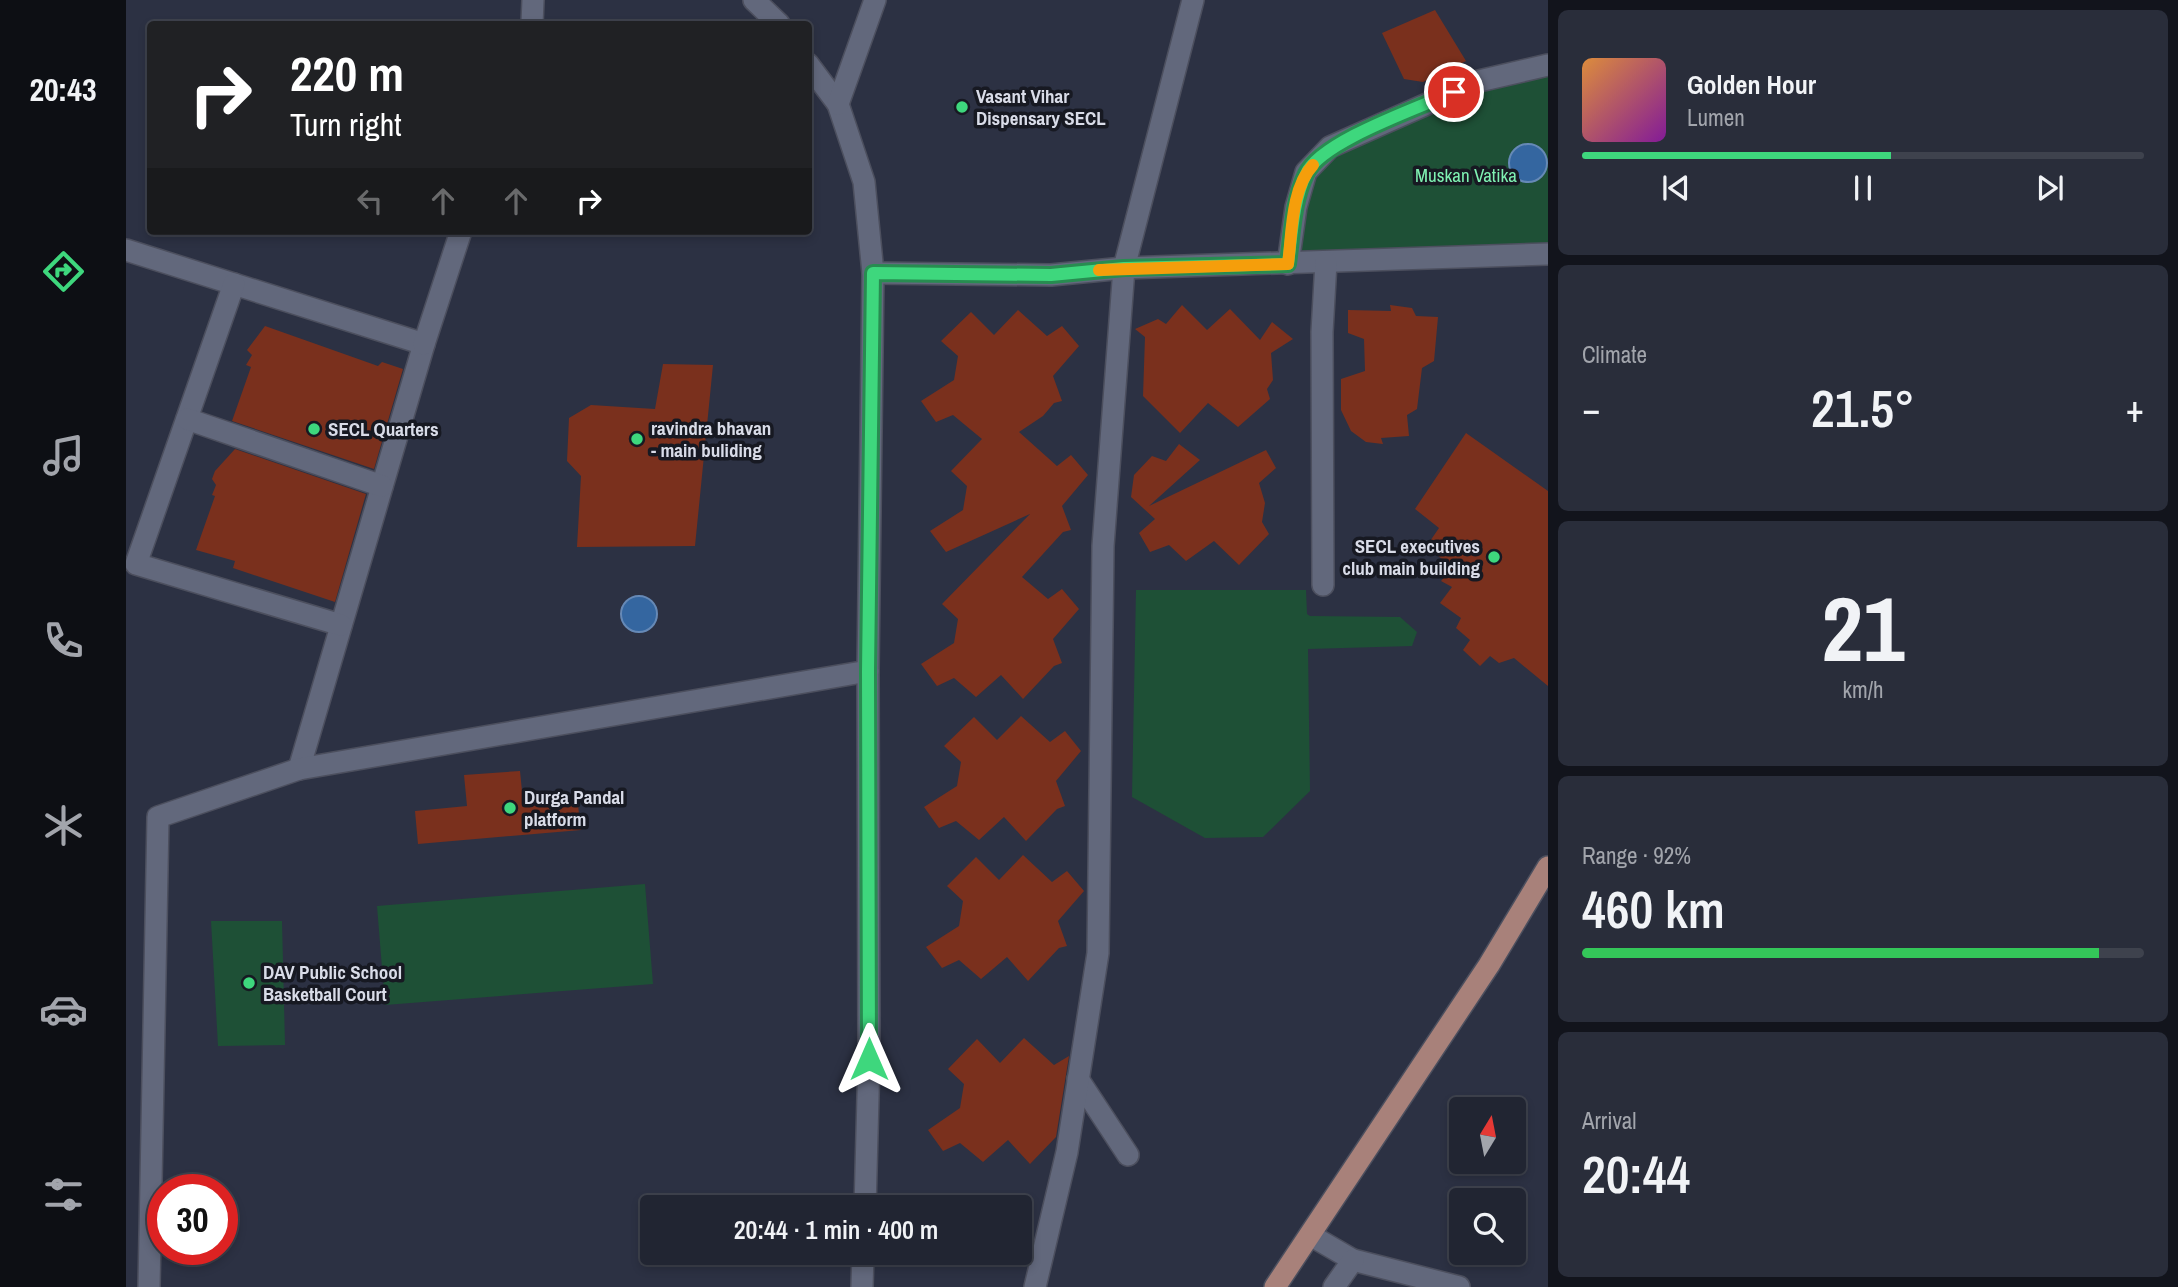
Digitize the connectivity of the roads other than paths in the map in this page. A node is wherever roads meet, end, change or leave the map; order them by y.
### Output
1 (533, 0) edge
2 (754, 0) edge
3 (875, 0) edge
4 (1193, 0) edge
5 (532, 21) edge
6 (776, 21) edge
7 (1548, 65) edge
8 (812, 69) edge
9 (838, 104) junction
10 (459, 235) edge
11 (126, 250) edge
12 (1548, 254) edge
13 (1326, 262) junction
14 (1288, 264) junction
15 (1124, 268) junction
16 (873, 273) junction
17 (234, 284) junction
18 (424, 344) junction
19 (187, 419) junction
20 (382, 485) junction
21 (1323, 585) dead end
22 (341, 625) junction
23 (868, 671) junction
24 (299, 769) junction
25 (1548, 867) edge
26 (1078, 1079) junction
27 (1128, 1155) dead end
28 (865, 1195) edge
29 (1310, 1235) junction
30 (1353, 1261) junction
31 (863, 1265) edge
32 (149, 1287) edge
33 (862, 1287) edge
34 (1035, 1287) edge
35 (1275, 1287) edge
36 (1334, 1287) edge
37 (1459, 1287) edge

1 - 5 street
2 - 6 street
3 - 9 street
4 - 15 street
7 - 14 street
8 - 9 street
9 - 16 street
10 - 18 street
11 - 17 street
12 - 13 street
13 - 14 street
13 - 21 street
14 - 15 street
15 - 16 street
15 - 26 street
16 - 23 street
17 - 18 street
17 - 19 street
18 - 20 street
19 - 20 street
19 - 22 street
20 - 22 street
22 - 24 street
23 - 24 street
23 - 28 street
24 - 32 street
25 - 29 main road
26 - 27 street
26 - 34 street
29 - 30 street
29 - 35 main road
30 - 36 street
30 - 37 street
31 - 33 street

